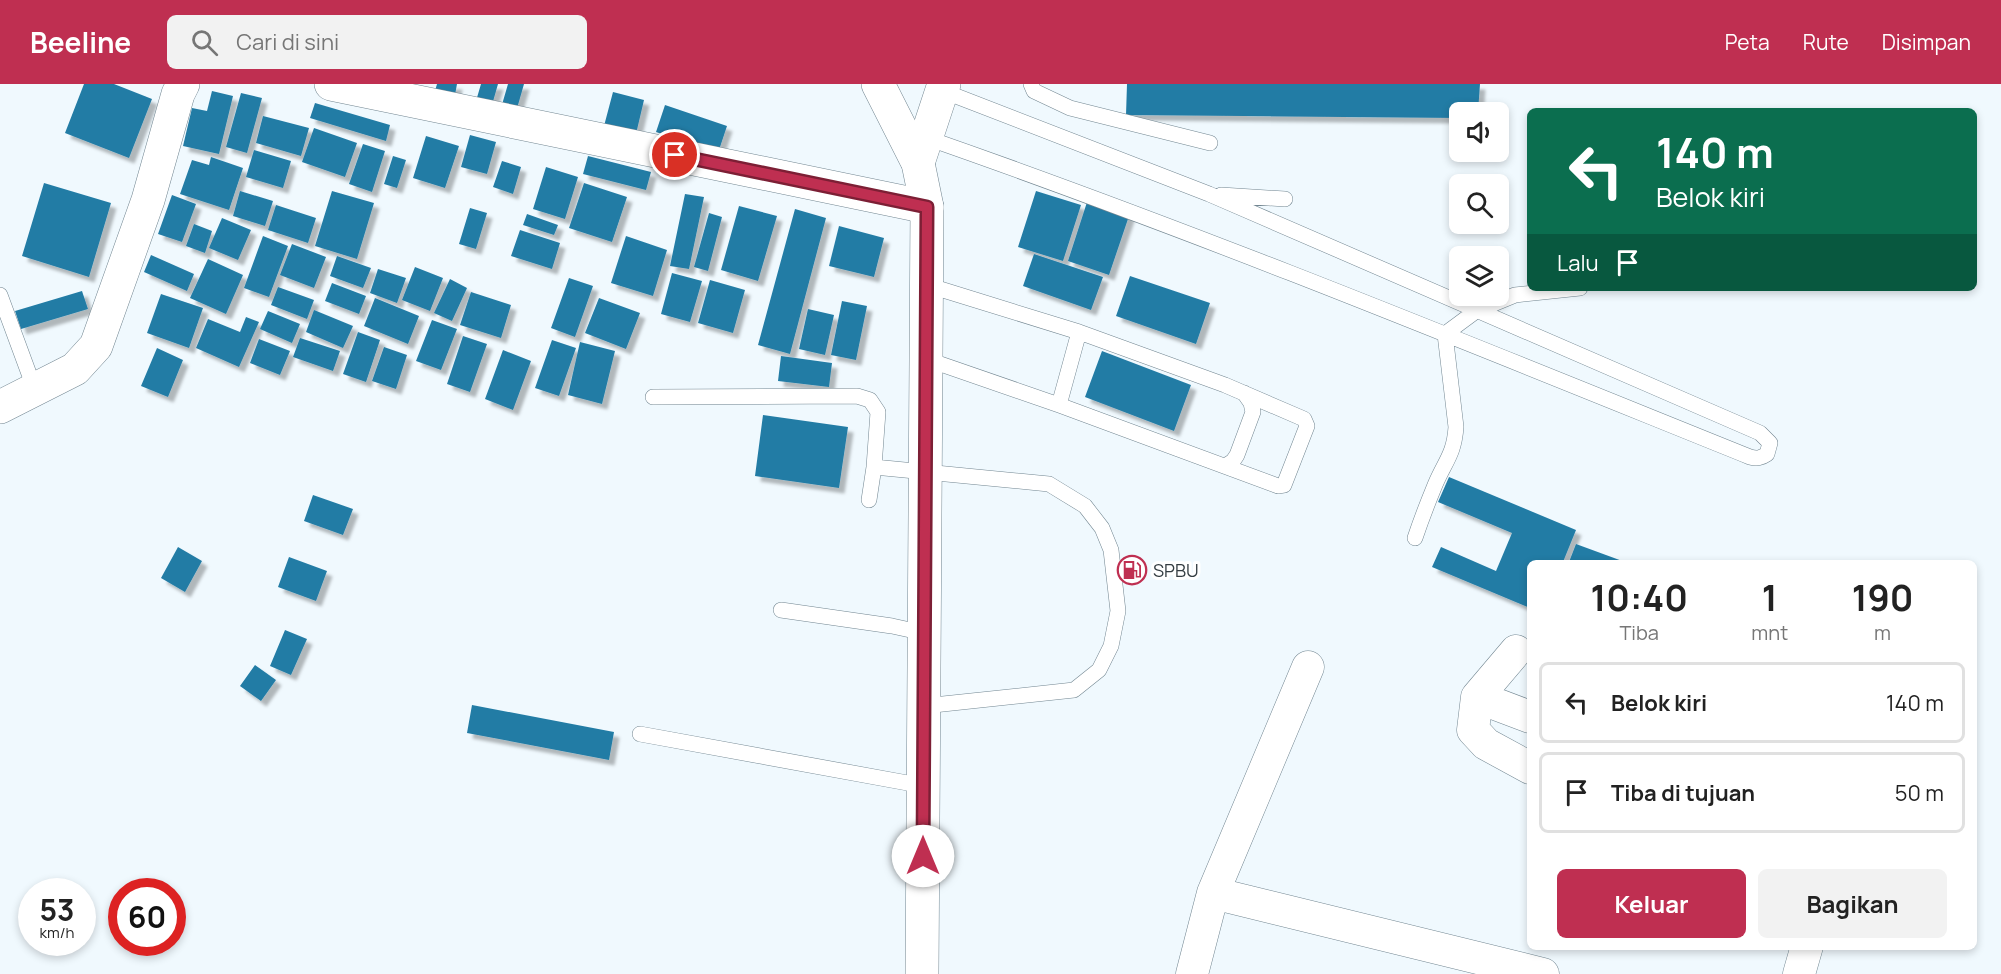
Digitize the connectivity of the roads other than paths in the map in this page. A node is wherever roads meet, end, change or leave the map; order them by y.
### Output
1 (183, 84) edge
2 (331, 84) edge
3 (878, 84) edge
4 (1031, 84) edge
5 (944, 87) edge
6 (1210, 143) dead end
7 (923, 151) junction
8 (1209, 194) junction
9 (1285, 199) dead end
10 (927, 207) junction
11 (927, 285) junction
12 (1552, 291) edge
13 (0, 295) edge
14 (1476, 311) junction
15 (1079, 332) junction
16 (1445, 334) junction
17 (926, 359) junction
18 (35, 390) junction
19 (1244, 393) junction
20 (653, 397) dead end
21 (1059, 405) junction
22 (0, 407) edge
23 (1225, 466) junction
24 (874, 467) junction
25 (925, 472) junction
26 (869, 500) dead end
27 (1414, 538) dead end
28 (781, 610) dead end
29 (924, 633) junction
30 (1516, 651) dead end
31 (1308, 667) dead end
32 (1477, 697) junction
33 (924, 706) junction
34 (1527, 716) edge
35 (640, 734) dead end
36 (1527, 766) edge
37 (924, 786) junction
38 (1213, 893) junction
39 (1806, 950) edge
40 (922, 974) edge
41 (1192, 974) edge
42 (1543, 974) edge
43 (1799, 974) edge

1 - 18 street
2 - 10 street
3 - 7 street
4 - 6 lane
5 - 7 street
5 - 8 lane
7 - 10 street
7 - 16 lane
8 - 9 lane
8 - 14 lane
10 - 11 street
11 - 15 lane
11 - 17 street
12 - 14 lane
13 - 18 lane
14 - 16 lane
14 - 16 lane
15 - 19 lane
15 - 21 lane
16 - 27 lane
17 - 21 lane
17 - 25 street
18 - 22 street
19 - 23 lane
19 - 23 lane
20 - 24 lane
21 - 23 lane
24 - 25 lane
24 - 26 lane
25 - 29 street
25 - 33 lane
28 - 29 lane
29 - 33 street
30 - 32 street
31 - 38 street
32 - 34 street
32 - 36 street
33 - 37 street
35 - 37 lane
37 - 40 street
38 - 41 street
38 - 42 street
39 - 43 street

